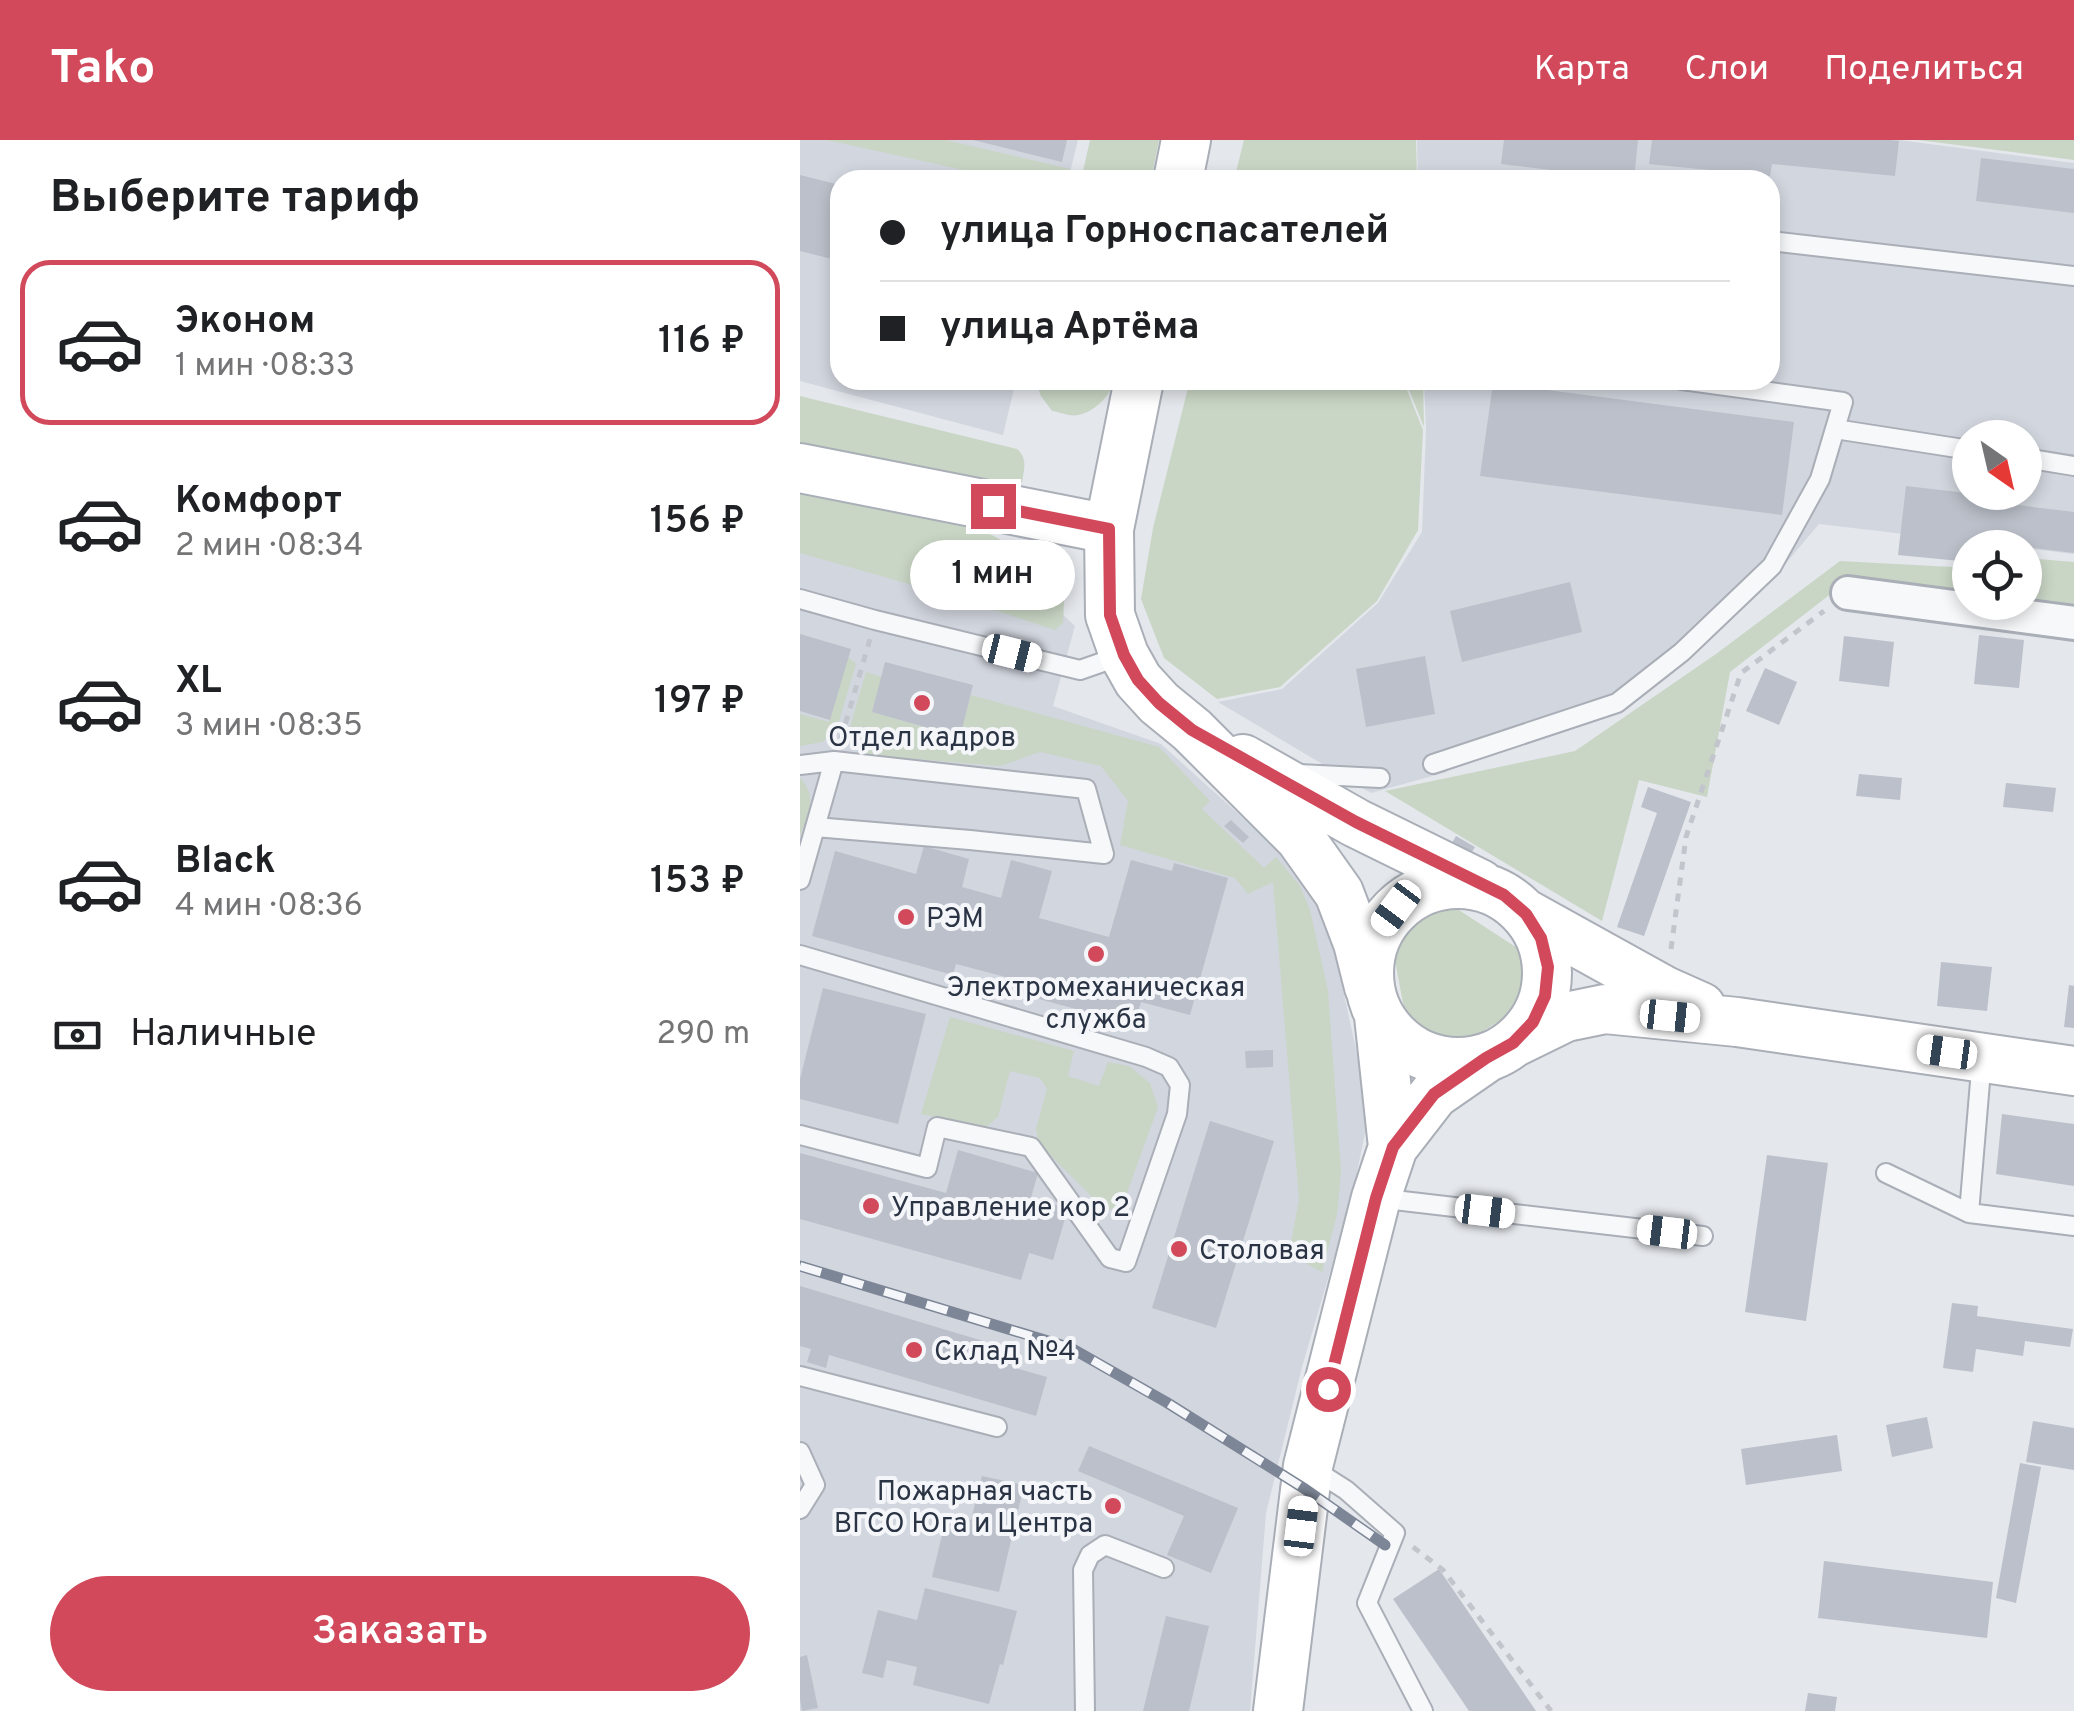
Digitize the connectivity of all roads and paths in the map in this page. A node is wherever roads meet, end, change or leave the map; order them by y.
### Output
1 (1186, 140) edge
2 (1180, 170) edge
3 (1780, 241) edge
4 (2074, 276) edge
5 (1137, 390) edge
6 (1755, 390) edge
7 (1836, 429) junction
8 (1952, 447) edge
9 (2042, 461) edge
10 (2074, 466) edge
11 (800, 468) edge
12 (1109, 529) junction
13 (1848, 593) joint
14 (800, 600) edge
15 (875, 620) junction
16 (2074, 623) edge
17 (1124, 655) junction
18 (1192, 730) junction
19 (834, 761) junction
20 (800, 764) edge
21 (1433, 764) dead end
22 (1268, 773) junction
23 (1380, 778) dead end
24 (815, 828) junction
25 (800, 880) edge
26 (1515, 904) junction
27 (800, 955) edge
28 (1664, 991) junction
29 (1374, 1002) junction
30 (1736, 1022) junction
31 (1499, 1051) junction
32 (1982, 1058) junction
33 (2074, 1070) edge
34 (800, 1136) edge
35 (1393, 1147) junction
36 (1886, 1173) dead end
37 (1376, 1198) junction
38 (1969, 1213) junction
39 (2074, 1226) edge
40 (1703, 1236) dead end
41 (800, 1376) edge
42 (996, 1427) dead end
43 (800, 1452) edge
44 (1308, 1466) junction
45 (800, 1509) edge
46 (1395, 1534) junction
47 (1164, 1568) dead end
48 (1085, 1711) edge
49 (1278, 1711) edge
50 (1424, 1711) edge
51 (1552, 1711) edge

1 - 2 street
3 - 4 lane
5 - 12 street
6 - 7 lane
7 - 8 lane
7 - 21 lane
9 - 10 lane
11 - 12 street
12 - 17 street
13 - 16 street
13 - 28 path
14 - 15 lane
15 - 17 lane
15 - 19 path
17 - 18 street
18 - 22 street
18 - 29 street
19 - 20 lane
19 - 24 lane
19 - 24 lane
22 - 23 lane
22 - 26 street
24 - 25 lane
26 - 28 street
26 - 29 street
26 - 31 street
27 - 34 lane
28 - 30 street
29 - 31 street
29 - 35 street
30 - 31 street
30 - 32 street
31 - 35 street
32 - 33 street
32 - 38 lane
35 - 37 street
36 - 38 lane
37 - 40 lane
37 - 44 street
38 - 39 lane
41 - 42 lane
43 - 45 lane
44 - 46 lane
44 - 49 street
46 - 50 lane
46 - 51 path
47 - 48 lane

